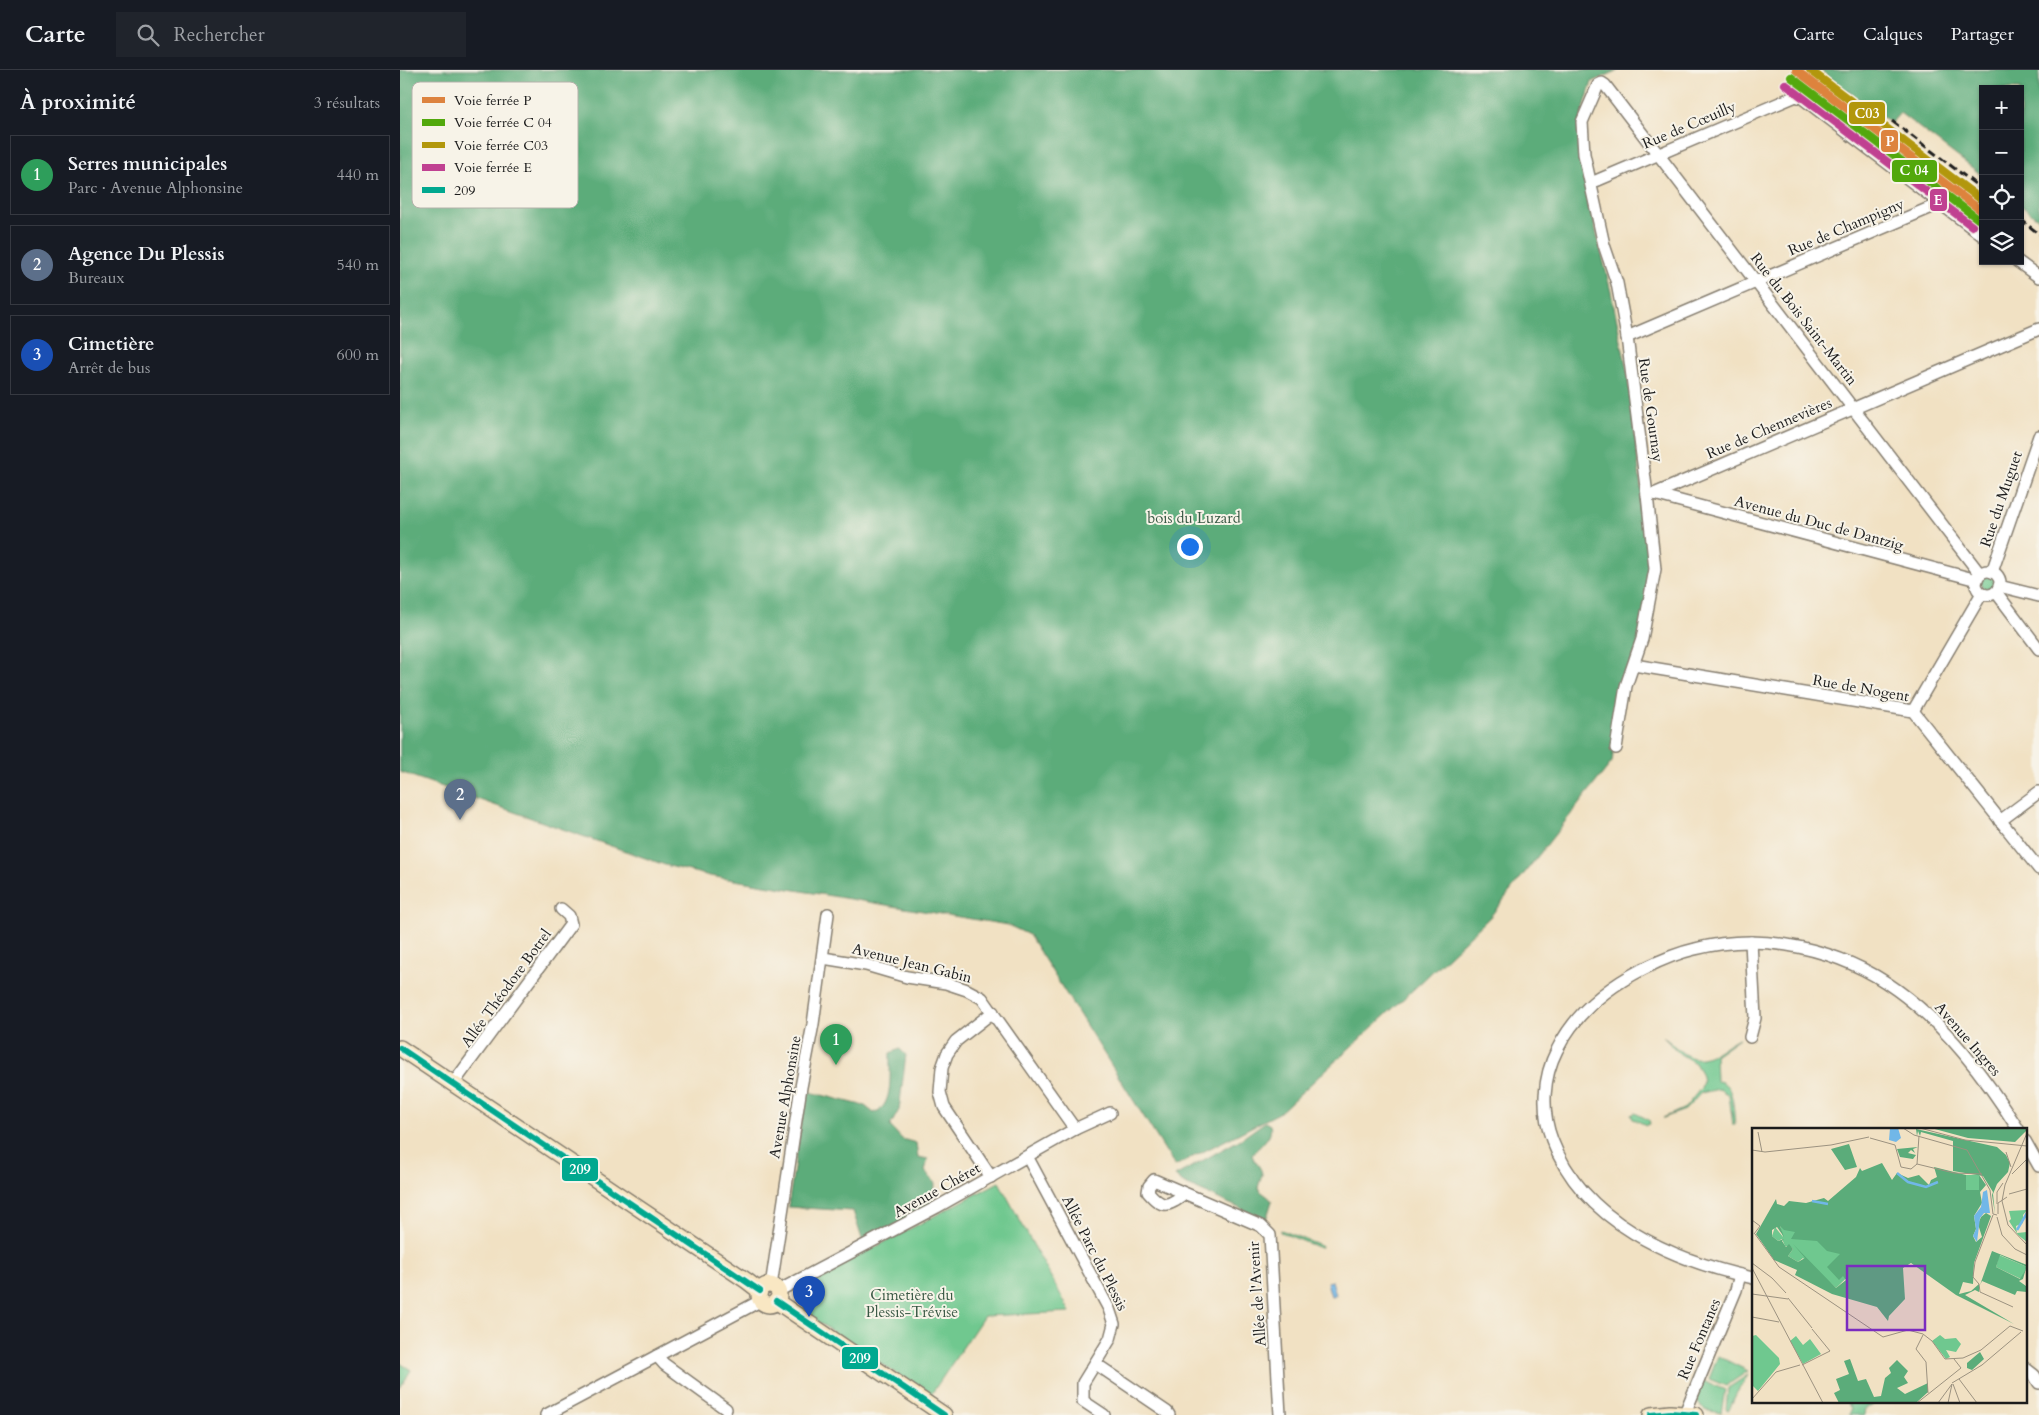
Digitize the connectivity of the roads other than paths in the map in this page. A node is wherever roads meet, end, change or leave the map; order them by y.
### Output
1 (1602, 83) joint
2 (1659, 155) junction
3 (1591, 183) junction
4 (1939, 204) junction
5 (1979, 233) edge
6 (2022, 265) edge
7 (2039, 278) edge
8 (1756, 281) junction
9 (2039, 329) edge
10 (1626, 337) junction
11 (1854, 408) junction
12 (2039, 436) edge
13 (1651, 495) junction
14 (1992, 572) junction
15 (1978, 577) junction
16 (1998, 589) junction
17 (1982, 593) junction
18 (2039, 596) edge
19 (2039, 649) edge
20 (1634, 665) junction
21 (1913, 711) junction
22 (1616, 748) dead end
23 (2039, 792) edge
24 (2000, 821) junction
25 (2039, 869) edge
26 (561, 910) dead end
27 (828, 914) dead end
28 (1751, 942) junction
29 (822, 958) junction
30 (993, 1012) junction
31 (1750, 1037) dead end
32 (400, 1048) edge
33 (453, 1084) junction
34 (1110, 1113) dead end
35 (2017, 1128) edge
36 (1075, 1129) junction
37 (2026, 1143) edge
38 (1028, 1158) junction
39 (2039, 1166) edge
40 (991, 1177) junction
41 (1185, 1194) dead end
42 (1740, 1275) junction
43 (1752, 1278) edge
44 (769, 1294) junction
45 (657, 1356) junction
46 (1096, 1364) junction
47 (726, 1409) dead end
48 (1690, 1414) edge
49 (546, 1415) edge
50 (944, 1415) edge
51 (1104, 1415) edge
52 (1169, 1415) edge
53 (1280, 1415) edge
54 (1651, 1415) edge

1 - 2 street, Rue du Bois Saint-Martin
1 - 3 street, Rue de Gournay
2 - 3 street, Rue de Cœuilly
2 - 4 street, Rue de Cœuilly
2 - 8 street, Rue du Bois Saint-Martin
3 - 10 street, Rue de Gournay
4 - 5 street
4 - 8 street, Rue de Champigny
6 - 7 street
8 - 10 street, Rue de Champigny
8 - 11 street, Rue du Bois Saint-Martin
9 - 11 street, Rue de Chennevières
10 - 13 street, Rue de Gournay
11 - 13 street, Rue de Chennevières
11 - 15 street, Rue du Bois Saint-Martin
12 - 14 street, Rue du Muguet
13 - 15 street, Avenue du Duc de Dantzig
13 - 20 street, Rue de Gournay
14 - 15 street
14 - 16 street
15 - 17 street
16 - 17 street
16 - 18 street
16 - 19 street
17 - 21 street
20 - 21 street, Rue de Nogent
20 - 22 street, Rue de Gournay
21 - 24 street, Rue de Nogent
23 - 24 street
24 - 25 street, Rue de Nogent
26 - 33 street, Allée Théodore Botrel
27 - 29 street, Avenue Alphonsine
28 - 31 street
28 - 35 street, Avenue Ingres
28 - 42 street, Avenue Ingres
29 - 30 street, Avenue Jean Gabin
29 - 44 street, Avenue Alphonsine
30 - 36 street, Avenue Jean Gabin
30 - 40 street
32 - 33 street
33 - 44 street
34 - 36 street, Avenue Chéret
36 - 38 street, Avenue Chéret
37 - 39 street
38 - 40 street, Avenue Chéret
38 - 46 street, Allée Parc du Plessis
40 - 44 street, Avenue Chéret
41 - 53 street, Allée de l'Avenir
42 - 43 street, Avenue Ingres
42 - 48 street, Rue Fontanes
44 - 45 street, Avenue Chéret
44 - 50 street
45 - 47 street
45 - 49 street, Avenue Chéret
46 - 51 street, Allée Parc du Plessis
46 - 52 street
48 - 54 street

